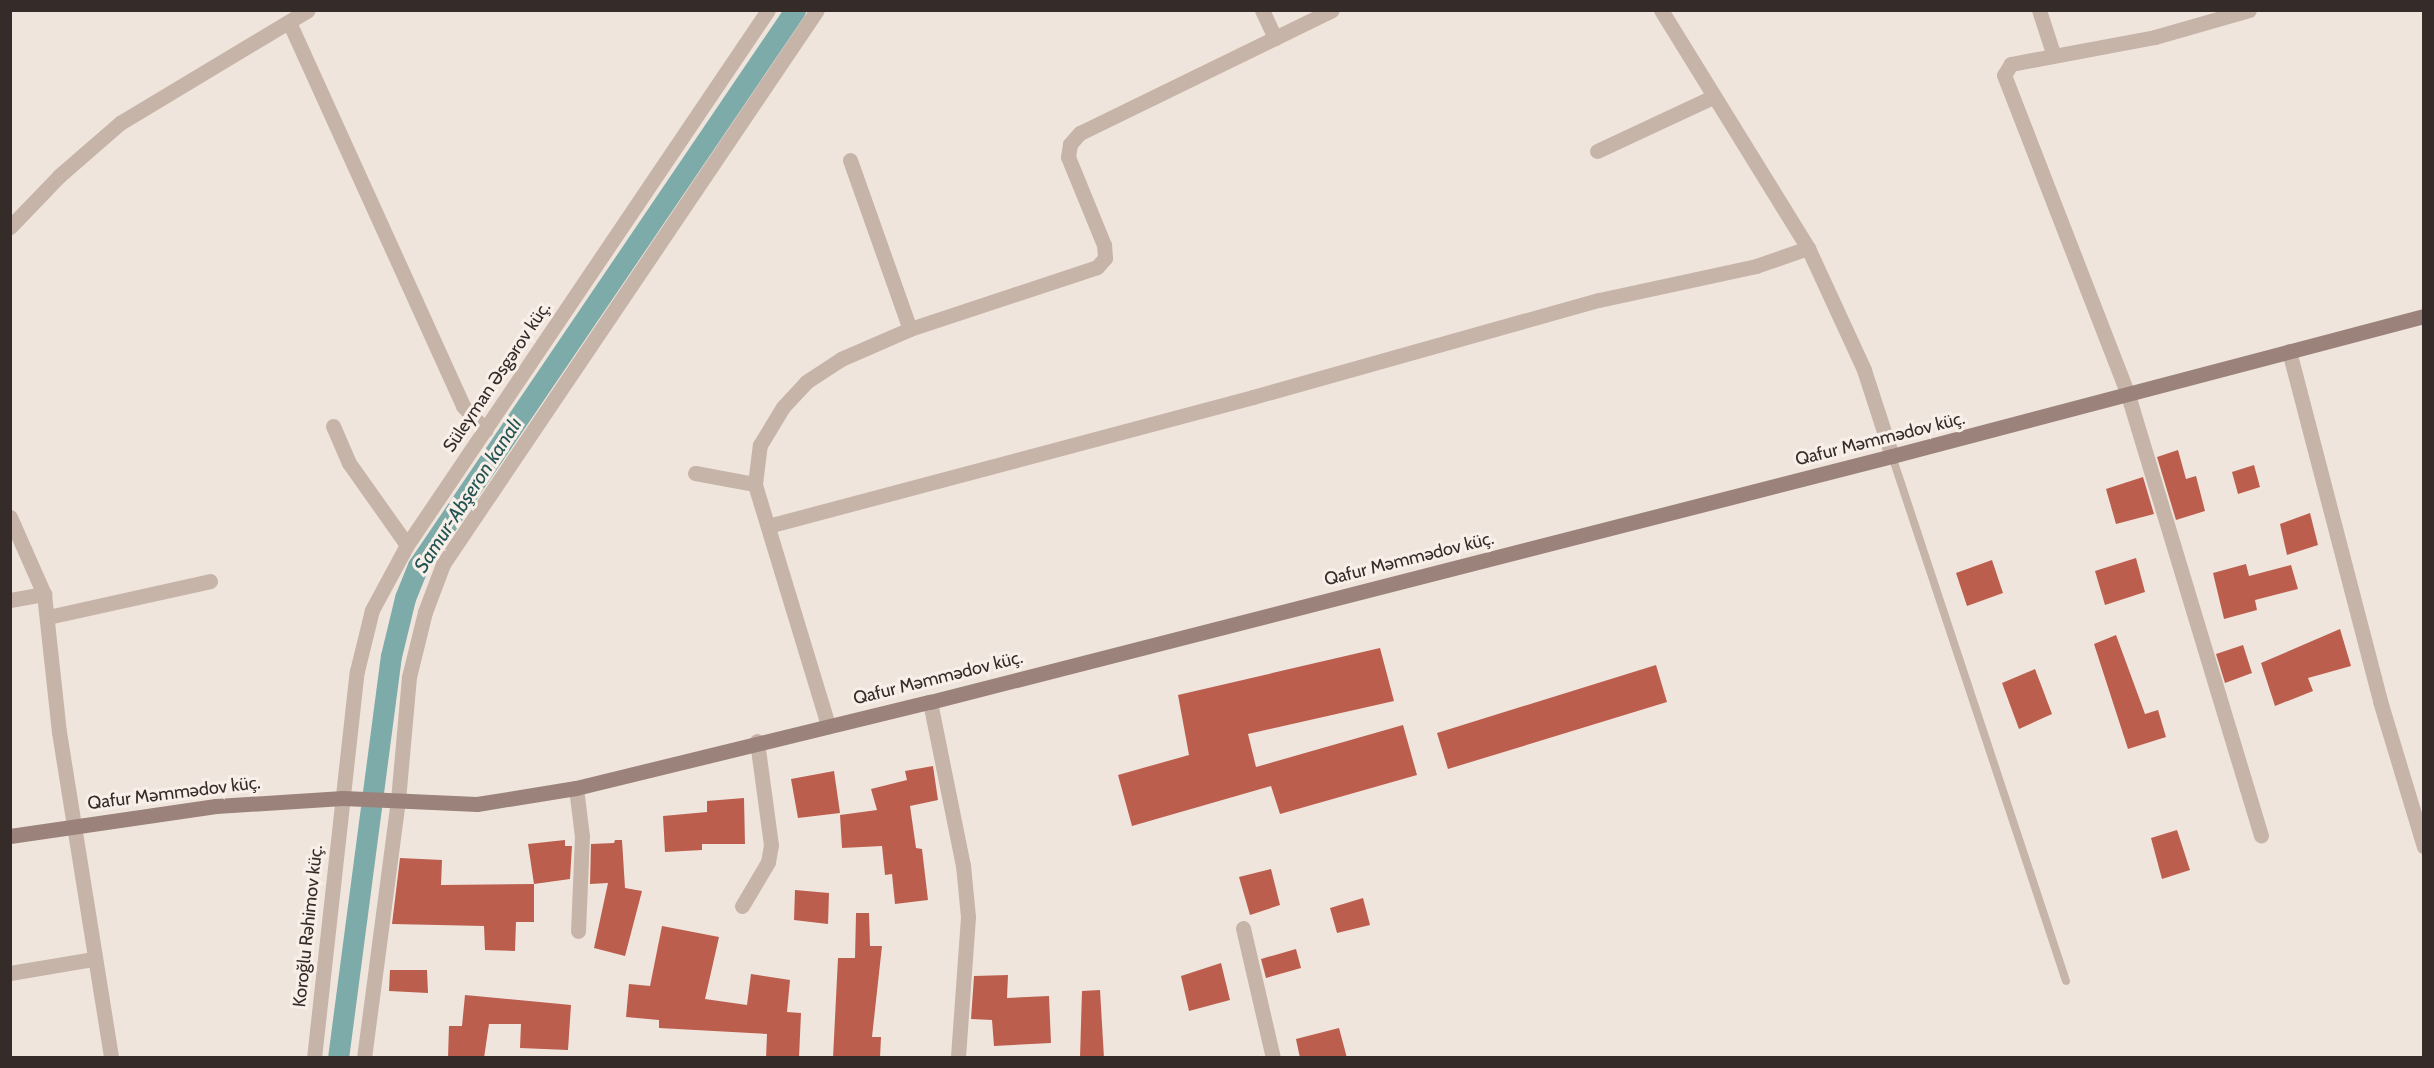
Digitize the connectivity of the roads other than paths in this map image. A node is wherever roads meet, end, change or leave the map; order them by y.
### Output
1 (308, 10) edge
2 (768, 10) edge
3 (817, 10) edge
4 (1262, 10) edge
5 (1332, 10) edge
6 (1661, 10) edge
7 (2039, 10) edge
8 (2249, 10) edge
9 (289, 22) junction
10 (1275, 38) junction
11 (2054, 53) junction
12 (1713, 97) junction
13 (1597, 151) dead end
14 (850, 160) dead end
15 (10, 227) edge
16 (1808, 248) junction
17 (2424, 316) edge
18 (910, 329) junction
19 (2289, 351) junction
20 (2128, 395) junction
21 (333, 426) dead end
22 (485, 430) junction
23 (1892, 456) junction
24 (695, 473) dead end
25 (755, 484) junction
26 (10, 517) edge
27 (768, 526) junction
28 (407, 545) junction
29 (210, 581) dead end
30 (44, 594) junction
31 (10, 600) edge
32 (48, 617) junction
33 (930, 702) junction
34 (828, 725) junction
35 (757, 741) junction
36 (576, 788) junction
37 (343, 798) junction
38 (398, 800) junction
39 (74, 825) junction
40 (2261, 835) dead end
41 (10, 836) edge
42 (2424, 847) edge
43 (742, 906) dead end
44 (1243, 928) dead end
45 (578, 931) dead end
46 (94, 959) junction
47 (10, 973) edge
48 (2066, 981) dead end
49 (111, 1058) edge
50 (314, 1058) edge
51 (364, 1058) edge
52 (958, 1058) edge
53 (1273, 1058) edge

1 - 9 street
2 - 22 street, Süleyman Əsgərov küç.
3 - 38 street
4 - 10 street
5 - 10 street
6 - 12 street
7 - 11 street
8 - 11 street
9 - 15 street
9 - 22 street
10 - 18 street
11 - 20 street
12 - 13 street
12 - 16 street
14 - 18 street
16 - 23 street
16 - 27 street
17 - 19 street, Qafur Məmmədov küç.
18 - 25 street
19 - 20 street, Qafur Məmmədov küç.
19 - 42 street
20 - 23 street, Qafur Məmmədov küç.
20 - 40 street
21 - 28 street
22 - 28 street, Süleyman Əsgərov küç.
23 - 33 street, Qafur Məmmədov küç.
23 - 48 lane
24 - 25 street
25 - 27 street
26 - 30 street
27 - 34 street
28 - 37 street, Süleyman Əsgərov küç.
29 - 32 street
30 - 31 street
30 - 32 street
32 - 39 street
33 - 34 street, Qafur Məmmədov küç.
33 - 52 street
34 - 35 street, Qafur Məmmədov küç.
35 - 36 street, Qafur Məmmədov küç.
35 - 43 street
36 - 38 street, Qafur Məmmədov küç.
36 - 45 street
37 - 38 street, Qafur Məmmədov küç.
37 - 39 street, Qafur Məmmədov küç.
37 - 50 street, Koroğlu Rəhimov küç.
38 - 51 street
39 - 41 street, Qafur Məmmədov küç.
39 - 46 street
44 - 53 street
46 - 47 street
46 - 49 street

